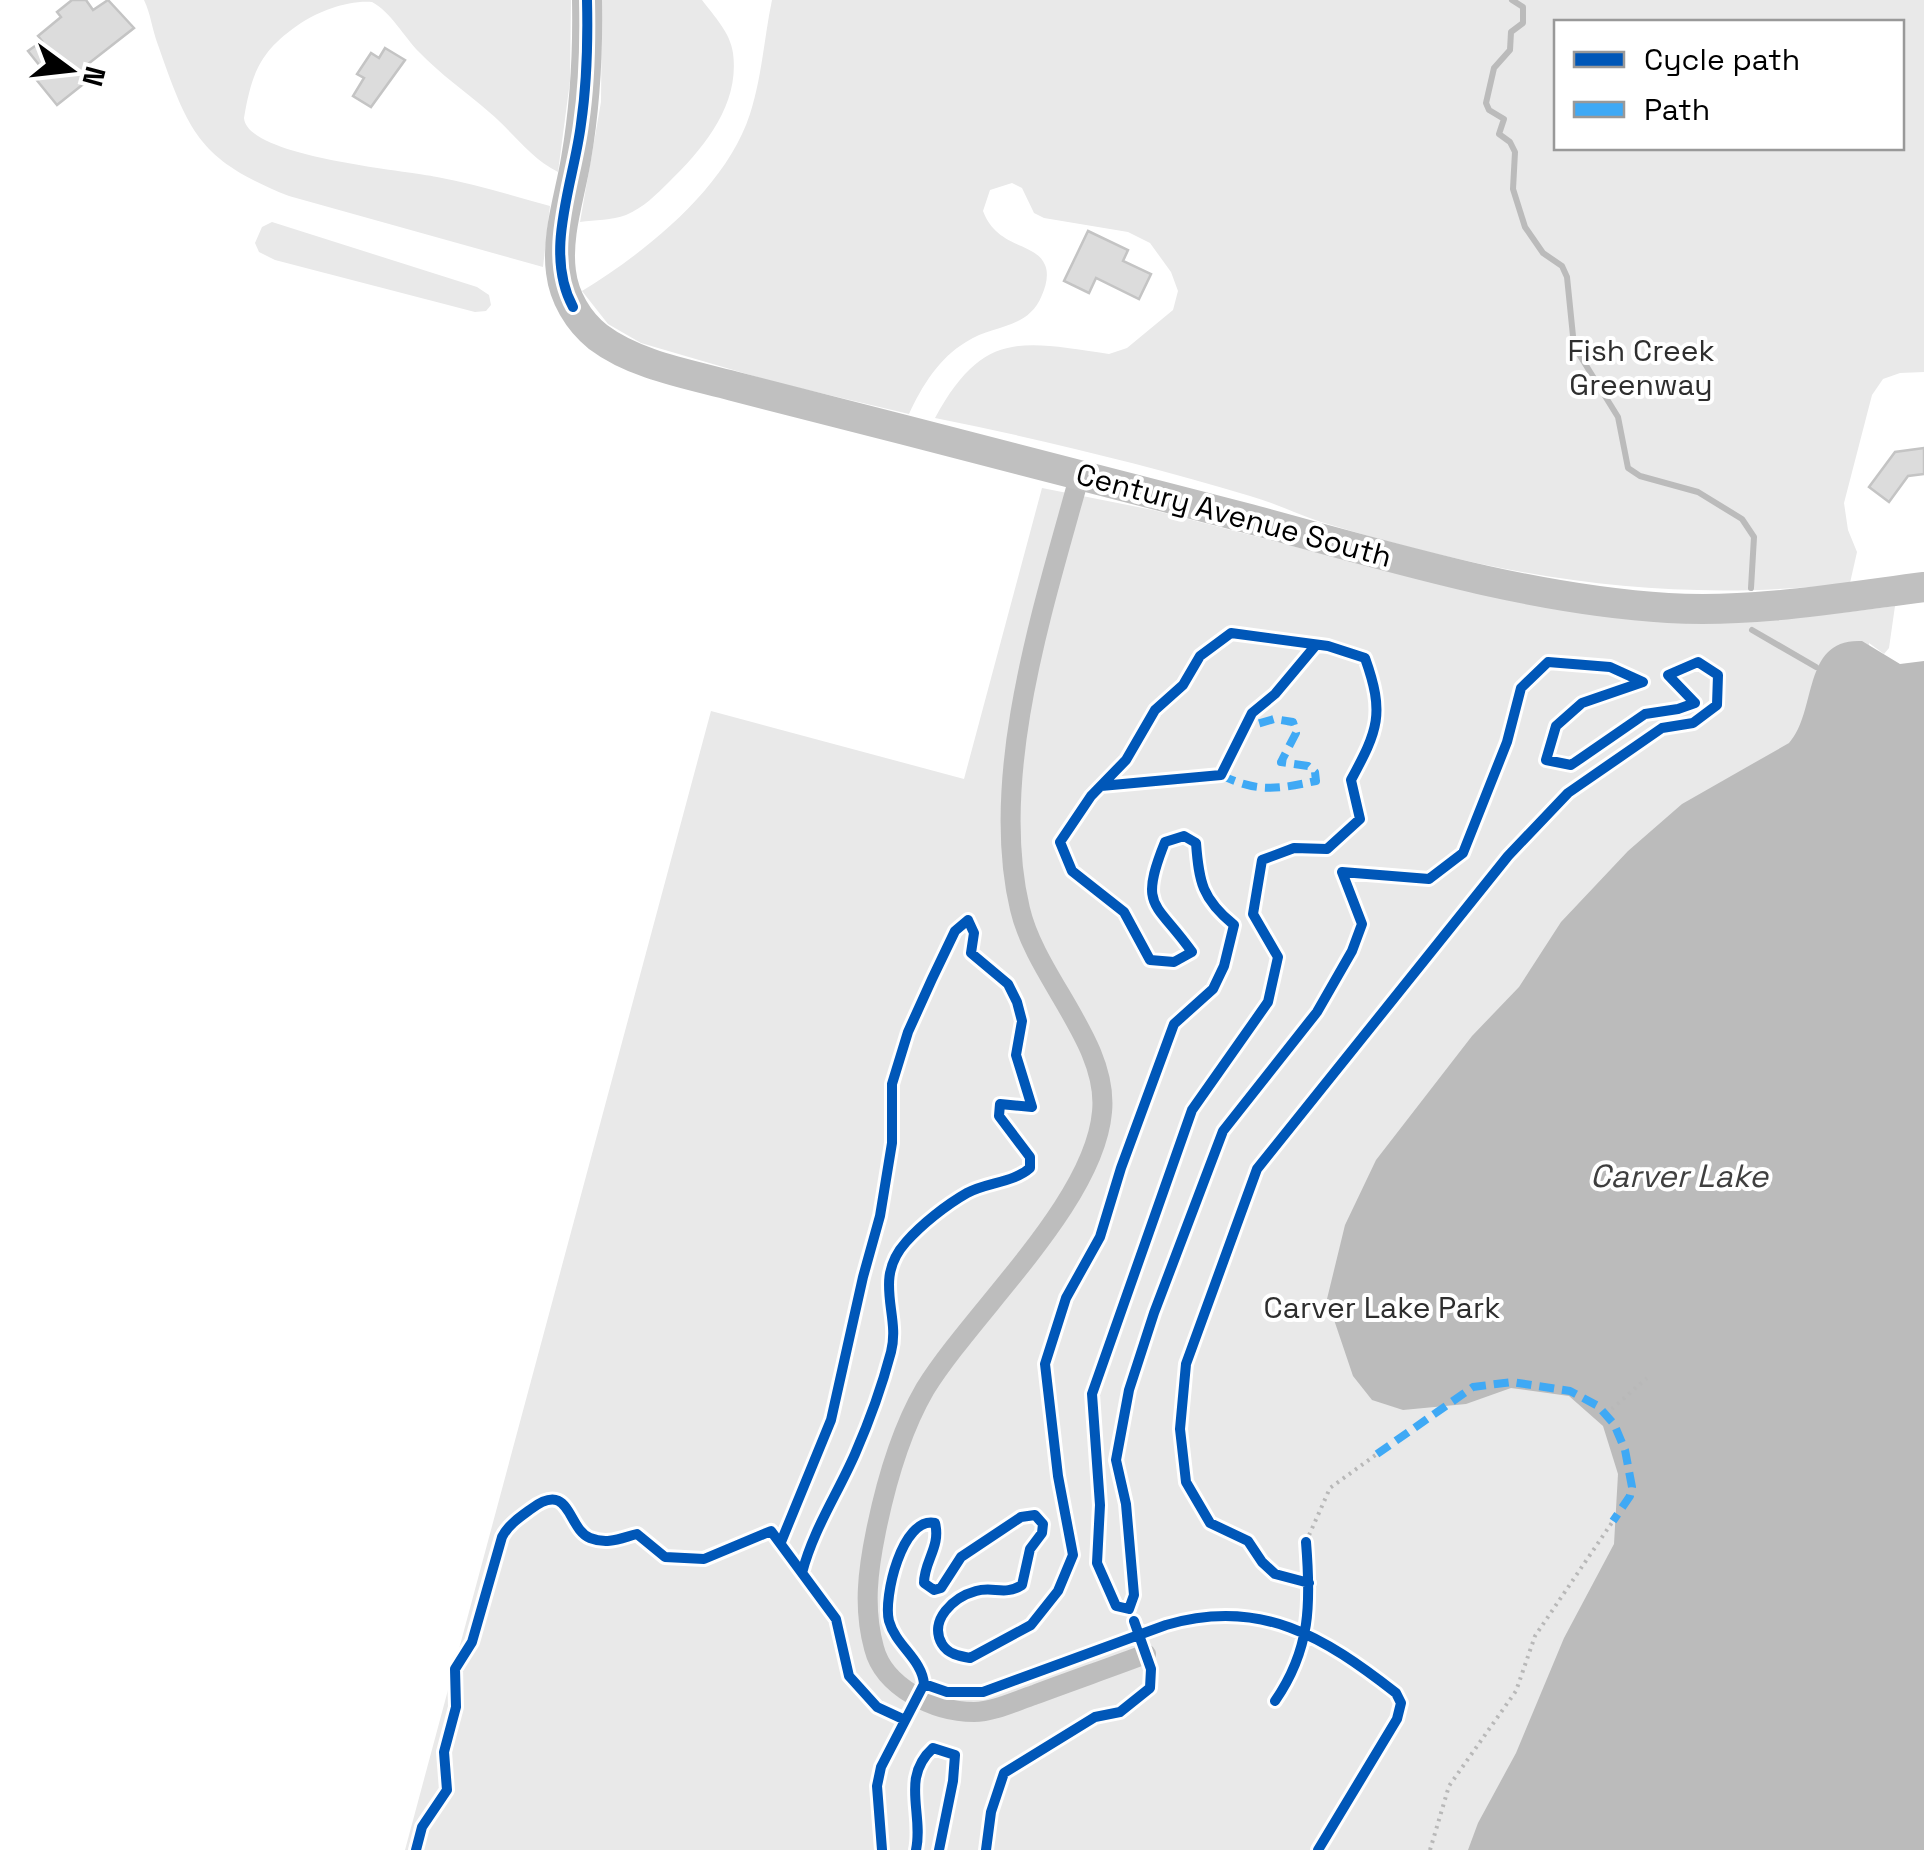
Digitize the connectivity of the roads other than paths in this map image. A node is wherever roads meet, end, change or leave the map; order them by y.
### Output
1 (587, 0) edge
2 (1080, 474) junction
3 (1924, 587) edge
4 (1146, 1654) dead end

1 - 2 street, Century Avenue South
2 - 3 street, Century Avenue South
2 - 4 street

